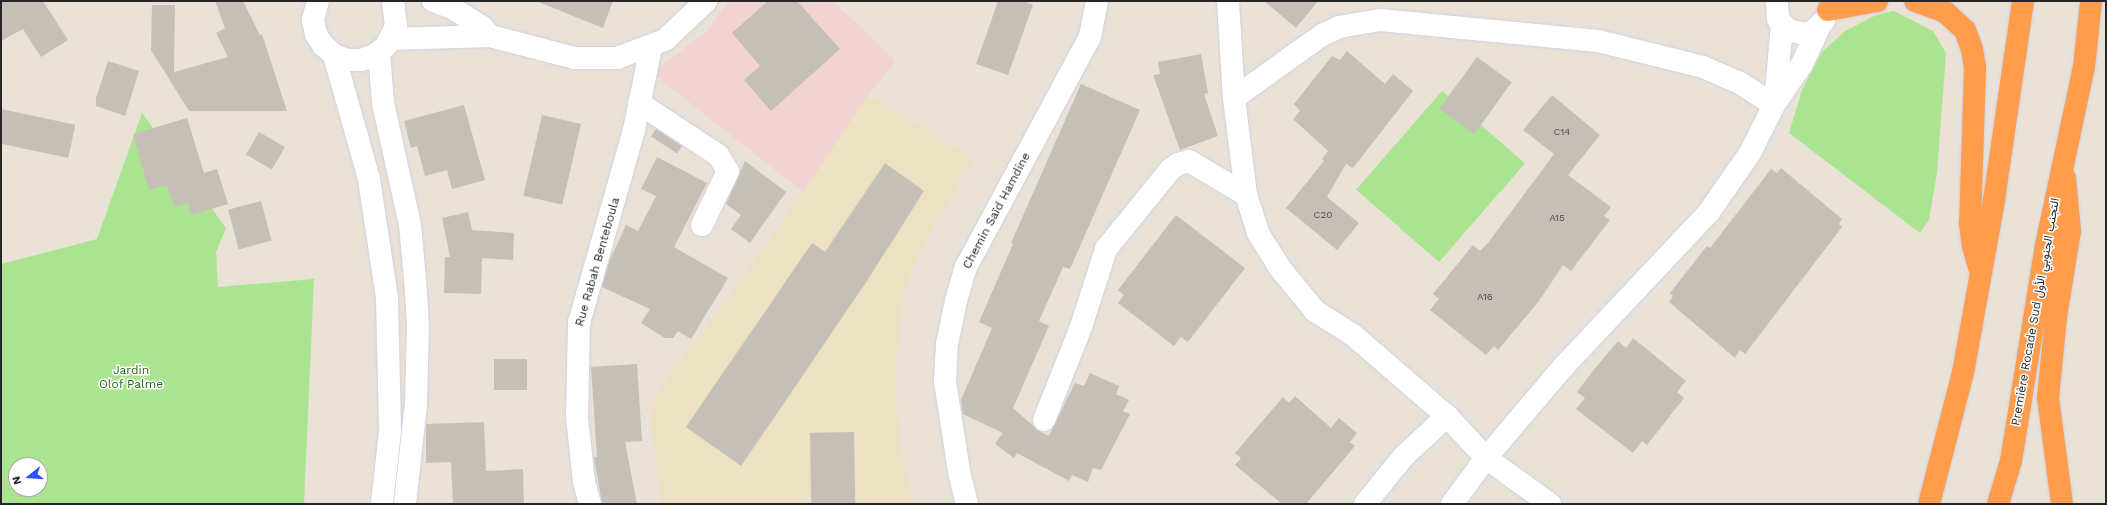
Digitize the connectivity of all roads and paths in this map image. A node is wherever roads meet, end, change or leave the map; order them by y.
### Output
1 (393, 1) edge
2 (432, 1) edge
3 (706, 1) edge
4 (1097, 1) edge
5 (1228, 1) edge
6 (1777, 1) edge
7 (1877, 1) edge
8 (1915, 1) edge
9 (2023, 1) edge
10 (2091, 1) edge
11 (314, 3) edge
12 (1824, 13) edge
13 (1782, 25) junction
14 (490, 36) junction
15 (385, 46) junction
16 (651, 47) junction
17 (334, 55) junction
18 (1234, 98) junction
19 (639, 103) junction
20 (1774, 105) junction
21 (2063, 166) junction
22 (1246, 195) junction
23 (702, 225) dead end
24 (1981, 273) junction
25 (1448, 416) junction
26 (1044, 420) dead end
27 (1486, 458) junction
28 (382, 504) edge
29 (405, 504) edge
30 (590, 504) edge
31 (967, 504) edge
32 (1365, 504) edge
33 (1452, 504) edge
34 (1550, 504) edge
35 (1929, 504) edge
36 (1998, 504) edge
37 (2062, 504) edge

1 - 15 street
2 - 14 street
3 - 16 street
4 - 31 street, Chemin Saïd Hamdine
5 - 18 street
6 - 13 street
7 - 12 highway
8 - 24 highway
9 - 24 highway
10 - 21 highway, Première Rocade Sud التجنب الجنوبي الأول
11 - 17 street
12 - 13 street
12 - 20 street
13 - 20 street
14 - 15 street
14 - 16 street
15 - 17 street
15 - 29 street
16 - 19 street, Rue Rabah Benteboula
17 - 28 street
18 - 20 street
18 - 22 street
19 - 23 street
19 - 30 street, Rue Rabah Benteboula
20 - 27 street
21 - 36 highway, Première Rocade Sud التجنب الجنوبي الأول
21 - 37 highway
22 - 25 street
22 - 26 street
24 - 35 highway
25 - 27 street
25 - 32 street
27 - 33 street
27 - 34 street

